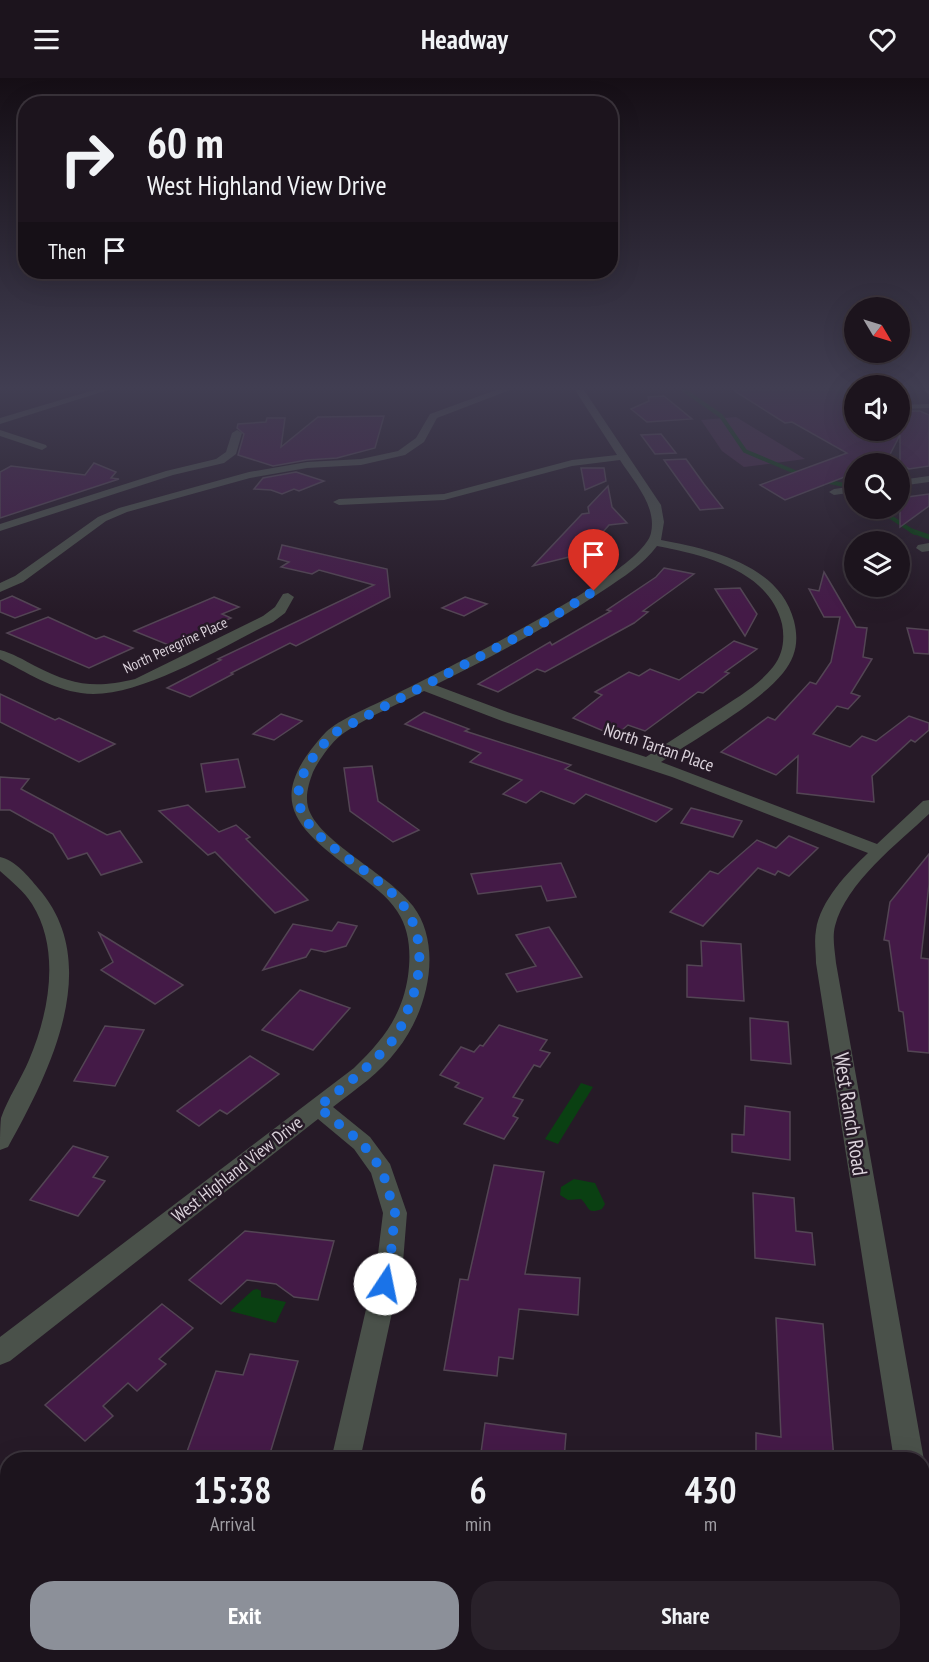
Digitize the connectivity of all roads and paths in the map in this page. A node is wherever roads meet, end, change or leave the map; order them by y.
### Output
1 (208, 464) edge
2 (327, 464) edge
3 (569, 464) edge
4 (628, 464) edge
5 (929, 479) edge
6 (910, 482) edge
7 (844, 491) edge
8 (834, 492) dead end
9 (339, 502) dead end
10 (0, 528) edge
11 (654, 542) junction
12 (0, 588) edge
13 (288, 597) dead end
14 (0, 654) edge
15 (425, 686) junction
16 (648, 763) junction
17 (929, 805) edge
18 (879, 851) junction
19 (0, 862) edge
20 (318, 1107) junction
21 (0, 1141) edge
22 (4, 1342) edge
23 (347, 1452) edge
24 (908, 1452) edge

1 - 10 street
2 - 12 street
3 - 9 street
4 - 11 street
5 - 6 street
7 - 8 street
11 - 15 street, West Highland View Drive
11 - 16 street
13 - 14 street, North Peregrine Place
15 - 16 street, North Tartan Place
15 - 20 street, West Highland View Drive
16 - 18 street, North Tartan Place
17 - 18 street, West Ranch Road
18 - 24 street, West Ranch Road
19 - 21 street
20 - 22 street, West Highland View Drive
20 - 23 street

